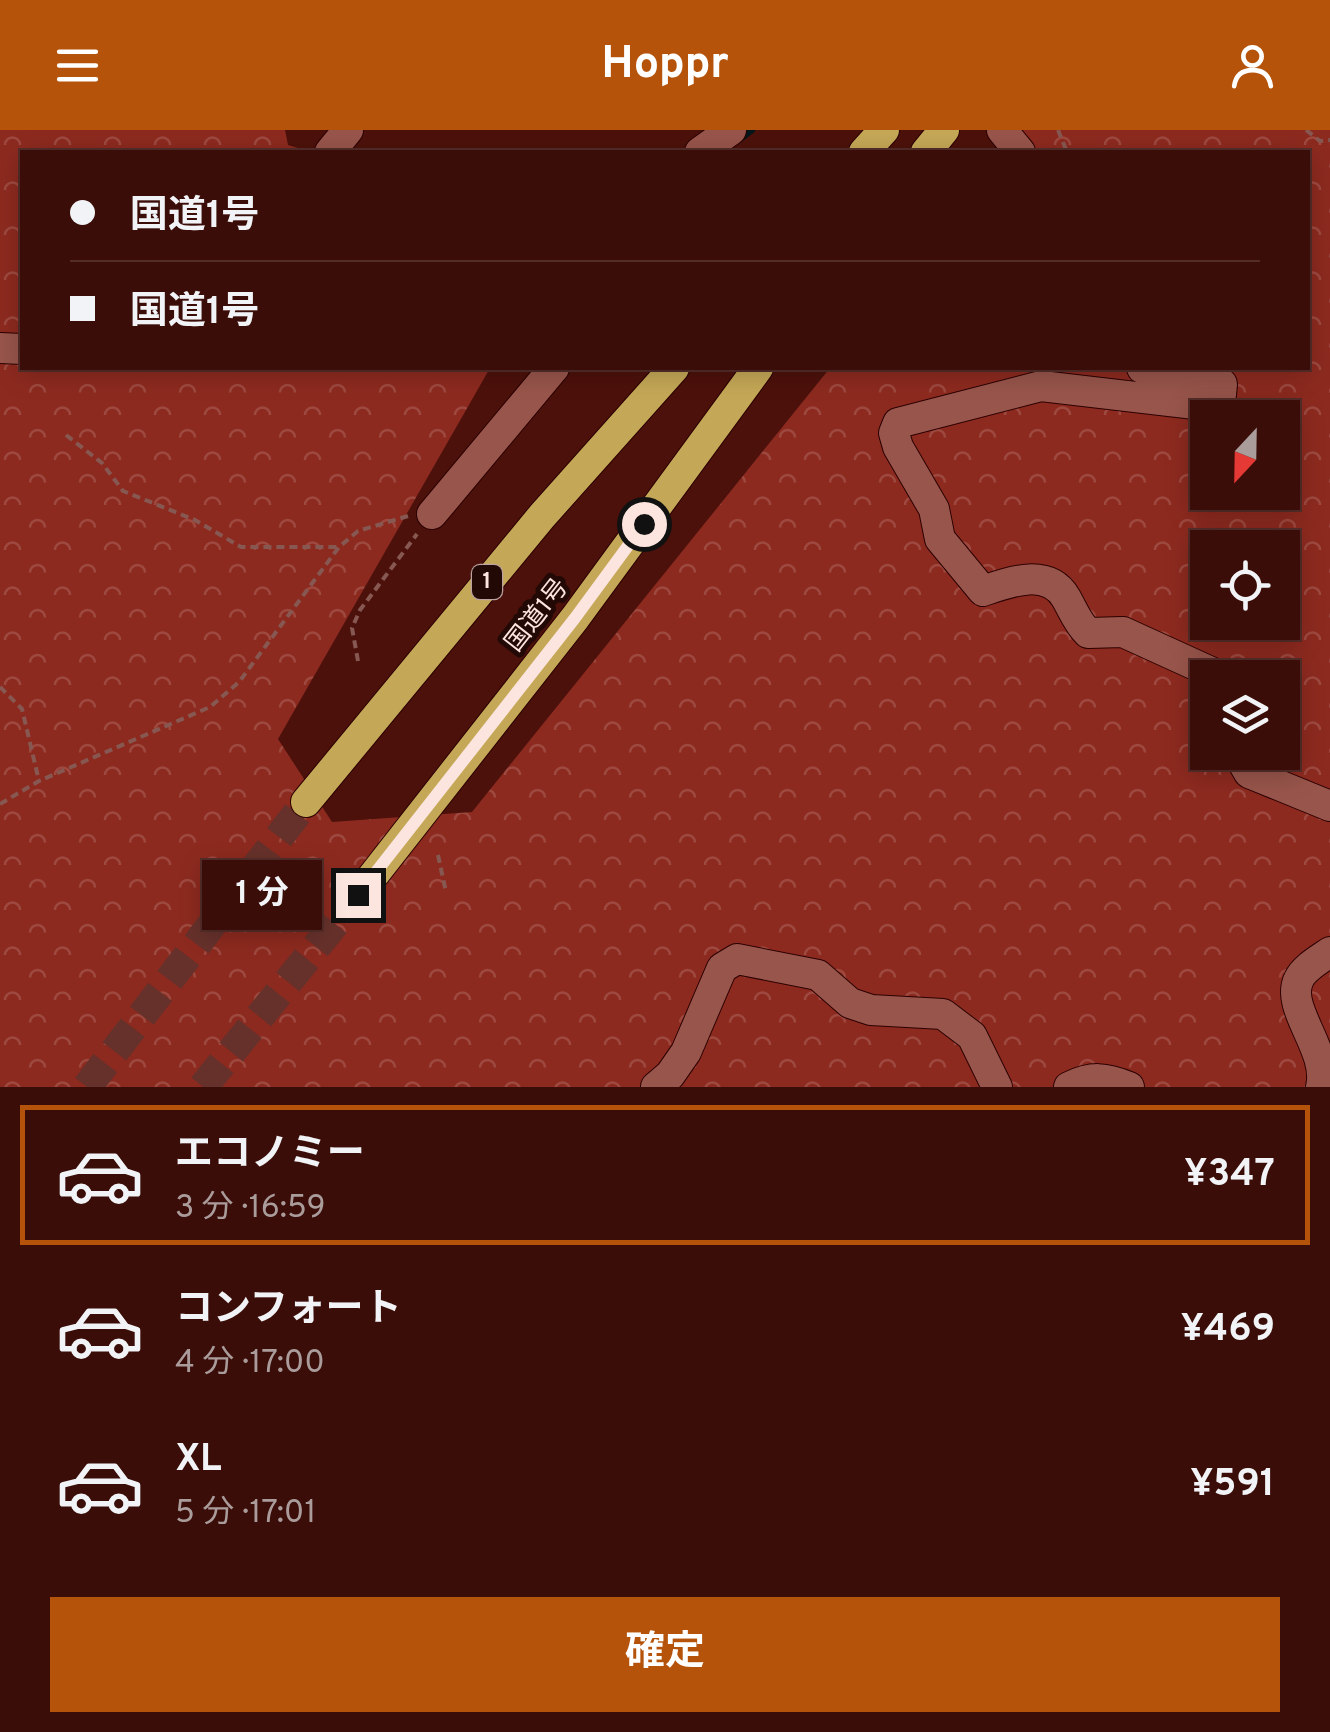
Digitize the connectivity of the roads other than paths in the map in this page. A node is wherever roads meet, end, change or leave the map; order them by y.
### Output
1 (348, 130) edge
2 (731, 130) edge
3 (884, 130) edge
4 (944, 130) edge
5 (1002, 130) edge
6 (332, 150) edge
7 (703, 150) edge
8 (866, 150) edge
9 (928, 150) edge
10 (1018, 150) edge
11 (552, 370) edge
12 (672, 370) edge
13 (757, 370) edge
14 (1146, 370) edge
15 (432, 514) road end
16 (1190, 663) edge
17 (1248, 770) edge
18 (306, 802) tunnel mouth
19 (1330, 806) edge
20 (358, 895) tunnel mouth
21 (1330, 952) edge
22 (656, 1087) edge
23 (997, 1087) edge
24 (1069, 1087) edge
25 (1129, 1087) edge
26 (1322, 1087) edge

1 - 6 street
2 - 7 street
3 - 8 highway
4 - 9 highway
5 - 10 street
11 - 15 street
12 - 18 highway, 1
13 - 20 highway, 国道1号
14 - 16 street
17 - 19 street
21 - 26 street
22 - 23 street
24 - 25 street

